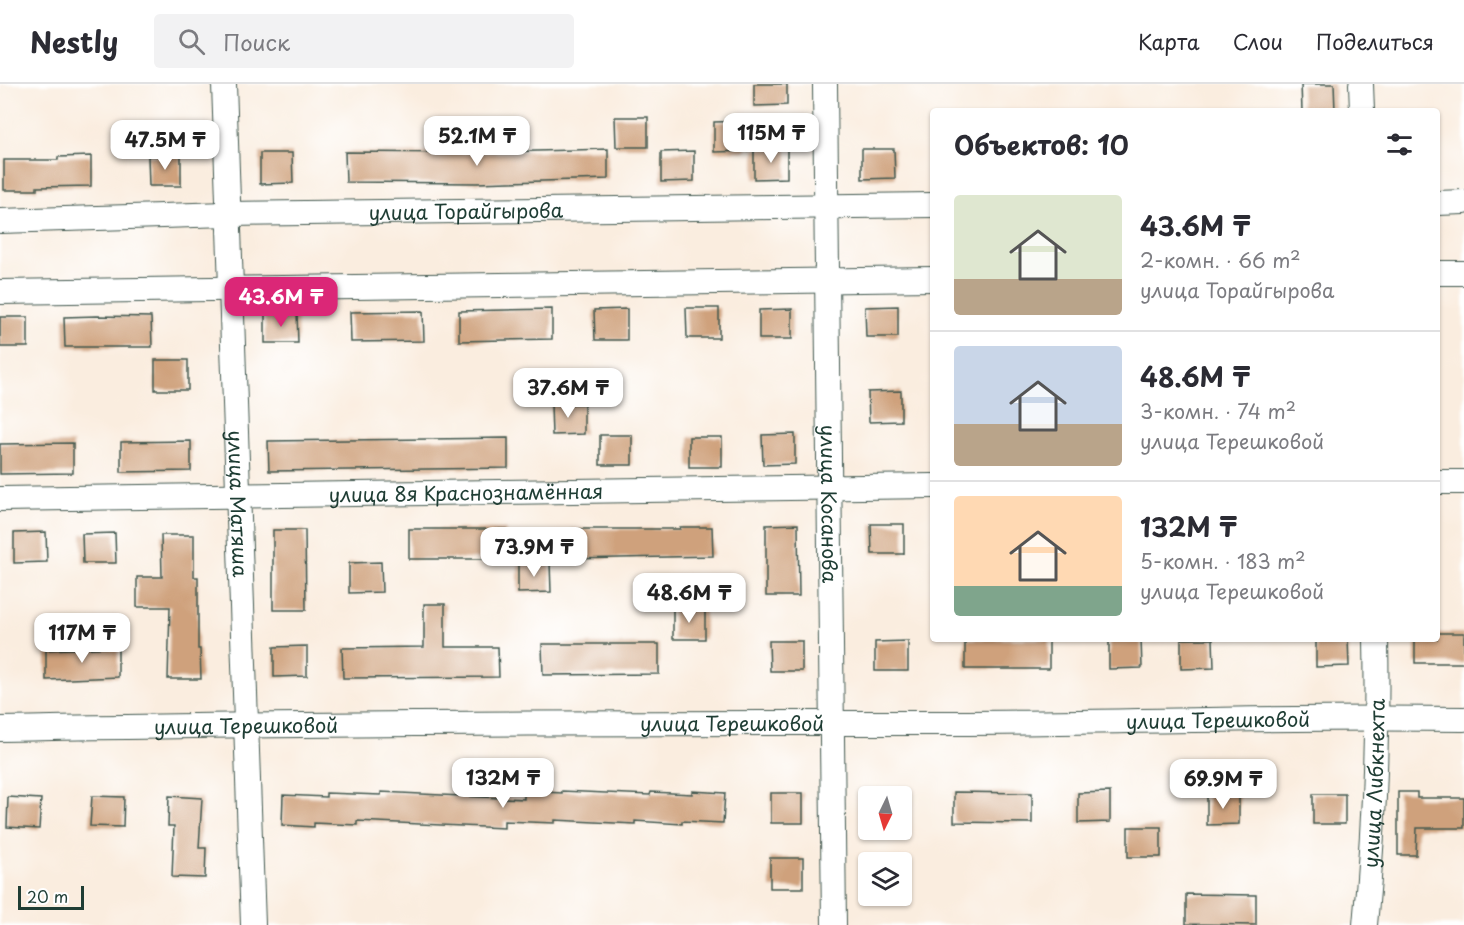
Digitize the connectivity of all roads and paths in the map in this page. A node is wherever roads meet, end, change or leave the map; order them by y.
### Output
1 (224, 84) edge
2 (825, 84) edge
3 (1361, 84) edge
4 (1362, 108) edge
5 (1464, 202) edge
6 (1440, 203) edge
7 (827, 206) junction
8 (930, 206) edge
9 (227, 214) junction
10 (0, 221) edge
11 (1440, 273) edge
12 (1464, 273) edge
13 (930, 279) edge
14 (827, 280) junction
15 (231, 287) junction
16 (0, 292) edge
17 (1440, 482) edge
18 (1464, 482) edge
19 (930, 486) edge
20 (830, 487) junction
21 (239, 495) junction
22 (0, 499) edge
23 (1376, 642) edge
24 (1378, 718) junction
25 (1464, 719) edge
26 (833, 722) junction
27 (244, 724) junction
28 (0, 729) edge
29 (253, 925) edge
30 (834, 925) edge
31 (1365, 925) edge

1 - 9 street, улица Матяша
2 - 7 street, улица Косанова
3 - 4 street
5 - 6 street
7 - 8 street, улица Торайгырова
7 - 9 street, улица Торайгырова
7 - 14 street, улица Косанова
9 - 10 street, улица Торайгырова
9 - 15 street, улица Матяша
11 - 12 street
13 - 14 street
14 - 15 street
14 - 20 street, улица Косанова
15 - 16 street
15 - 21 street, улица Матяша
17 - 18 street
19 - 20 street, улица 8я Краснознамённая
20 - 21 street, улица 8я Краснознамённая
20 - 26 street, улица Косанова
21 - 22 street, улица 8я Краснознамённая
21 - 27 street, улица Матяша
23 - 24 street, улица Либкнехта
24 - 25 street, улица Терешковой
24 - 26 street, улица Терешковой
24 - 31 street, улица Либкнехта
26 - 27 street, улица Терешковой
26 - 30 street, улица Косанова
27 - 28 street, улица Терешковой
27 - 29 street, улица Матяша

